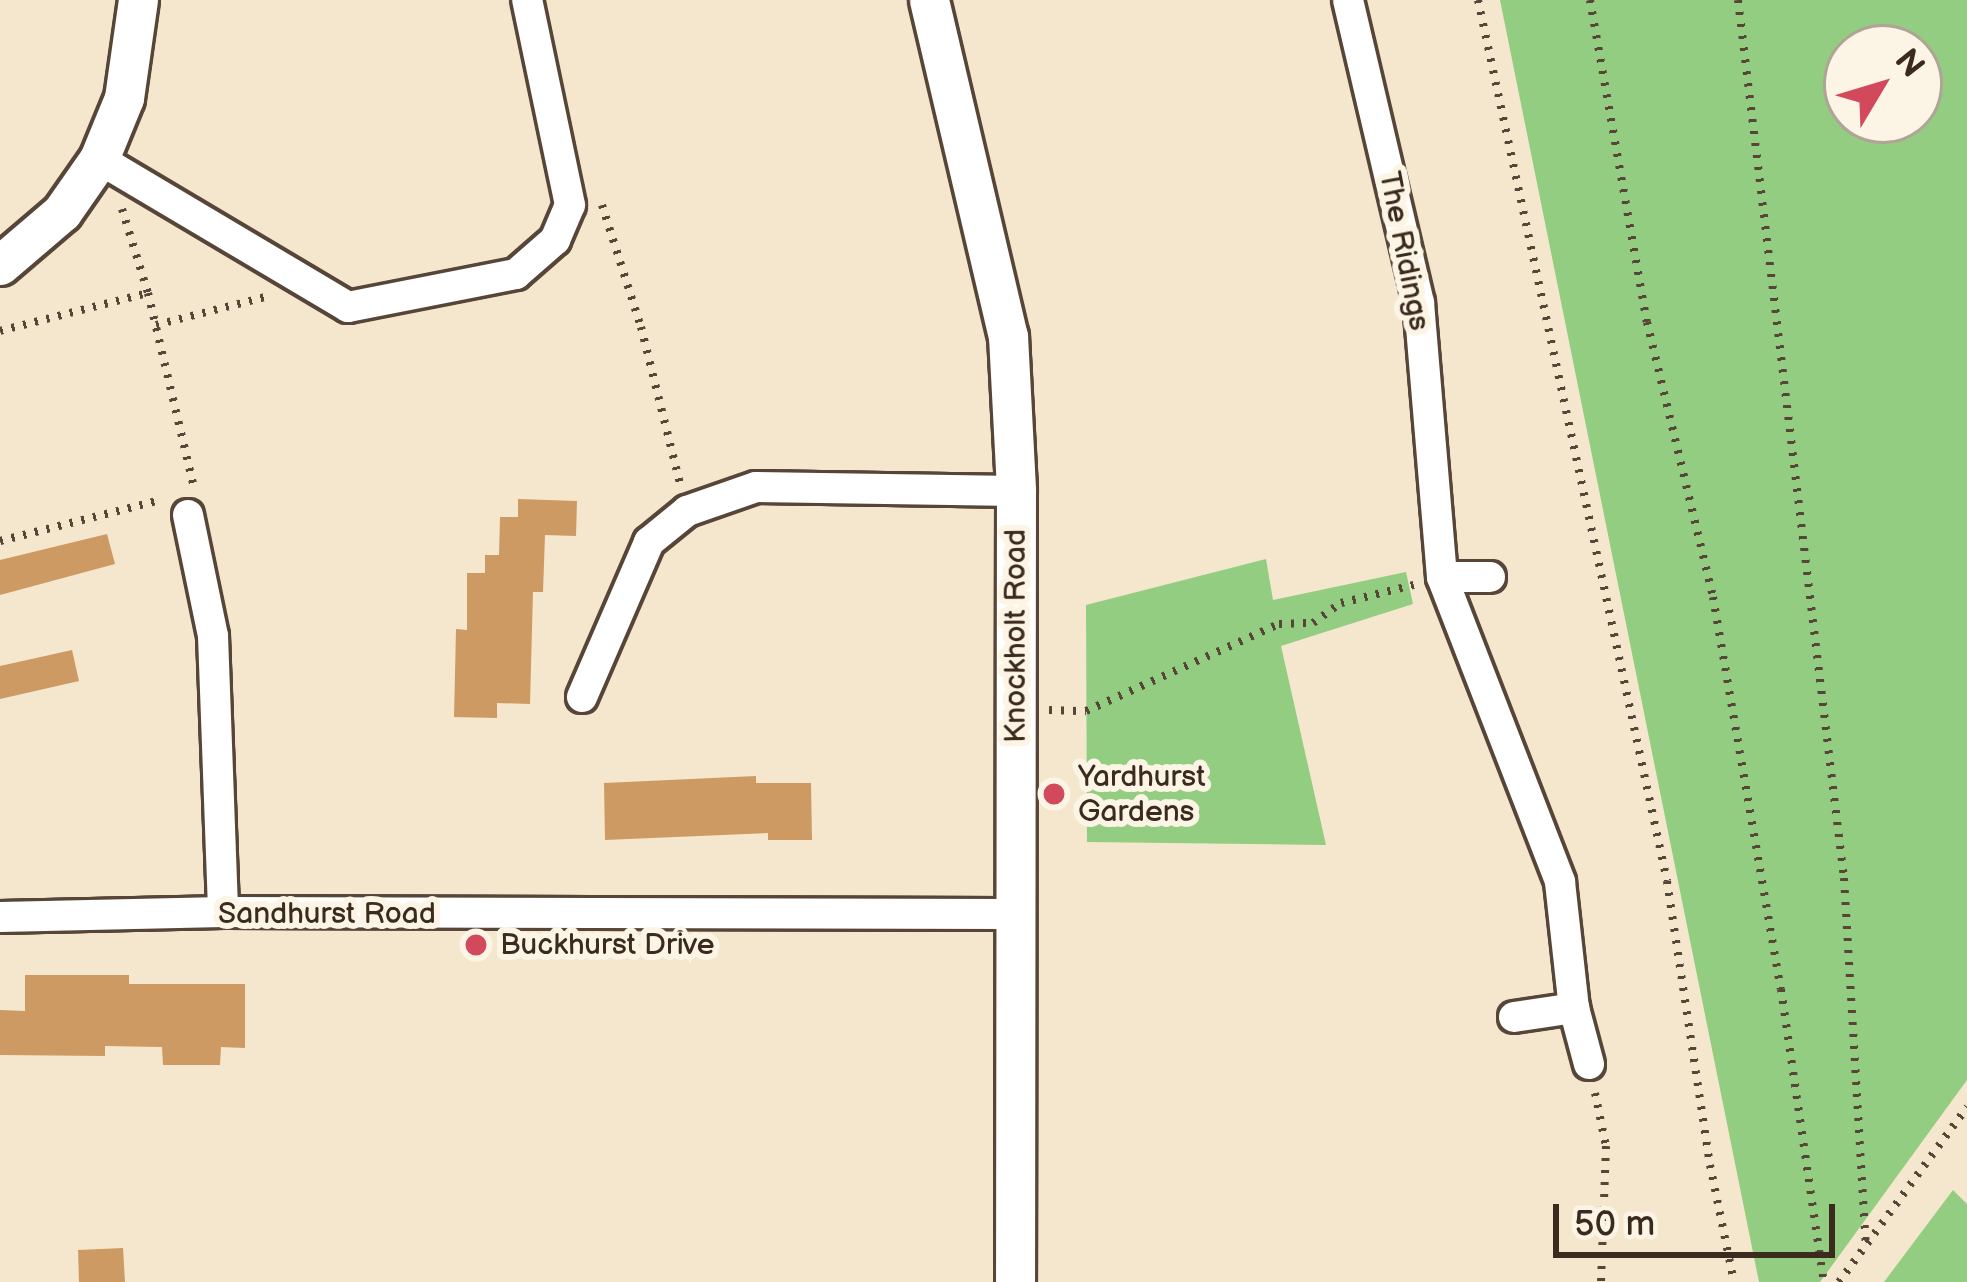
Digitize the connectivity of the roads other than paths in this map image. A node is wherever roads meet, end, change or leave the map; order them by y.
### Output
1 (137, 0) edge
2 (526, 0) edge
3 (929, 0) edge
4 (1348, 0) edge
5 (99, 159) junction
6 (0, 265) edge
7 (1016, 491) junction
8 (188, 504) road end
9 (1490, 577) dead end
10 (1442, 578) junction
11 (582, 697) dead end
12 (223, 912) junction
13 (1014, 914) junction
14 (0, 917) edge
15 (1574, 1008) junction
16 (1514, 1017) dead end
17 (1589, 1064) road end
18 (1016, 1282) edge

1 - 5 street
2 - 5 street
3 - 7 street, Knockholt Road
4 - 10 street, The Ridings
5 - 6 street
7 - 11 street
7 - 13 street, Knockholt Road
8 - 12 street
9 - 10 street
10 - 15 street, The Ridings
12 - 13 street, Sandhurst Road
12 - 14 street, Sandhurst Road
13 - 18 street, Knockholt Road
15 - 16 street
15 - 17 street, The Ridings

